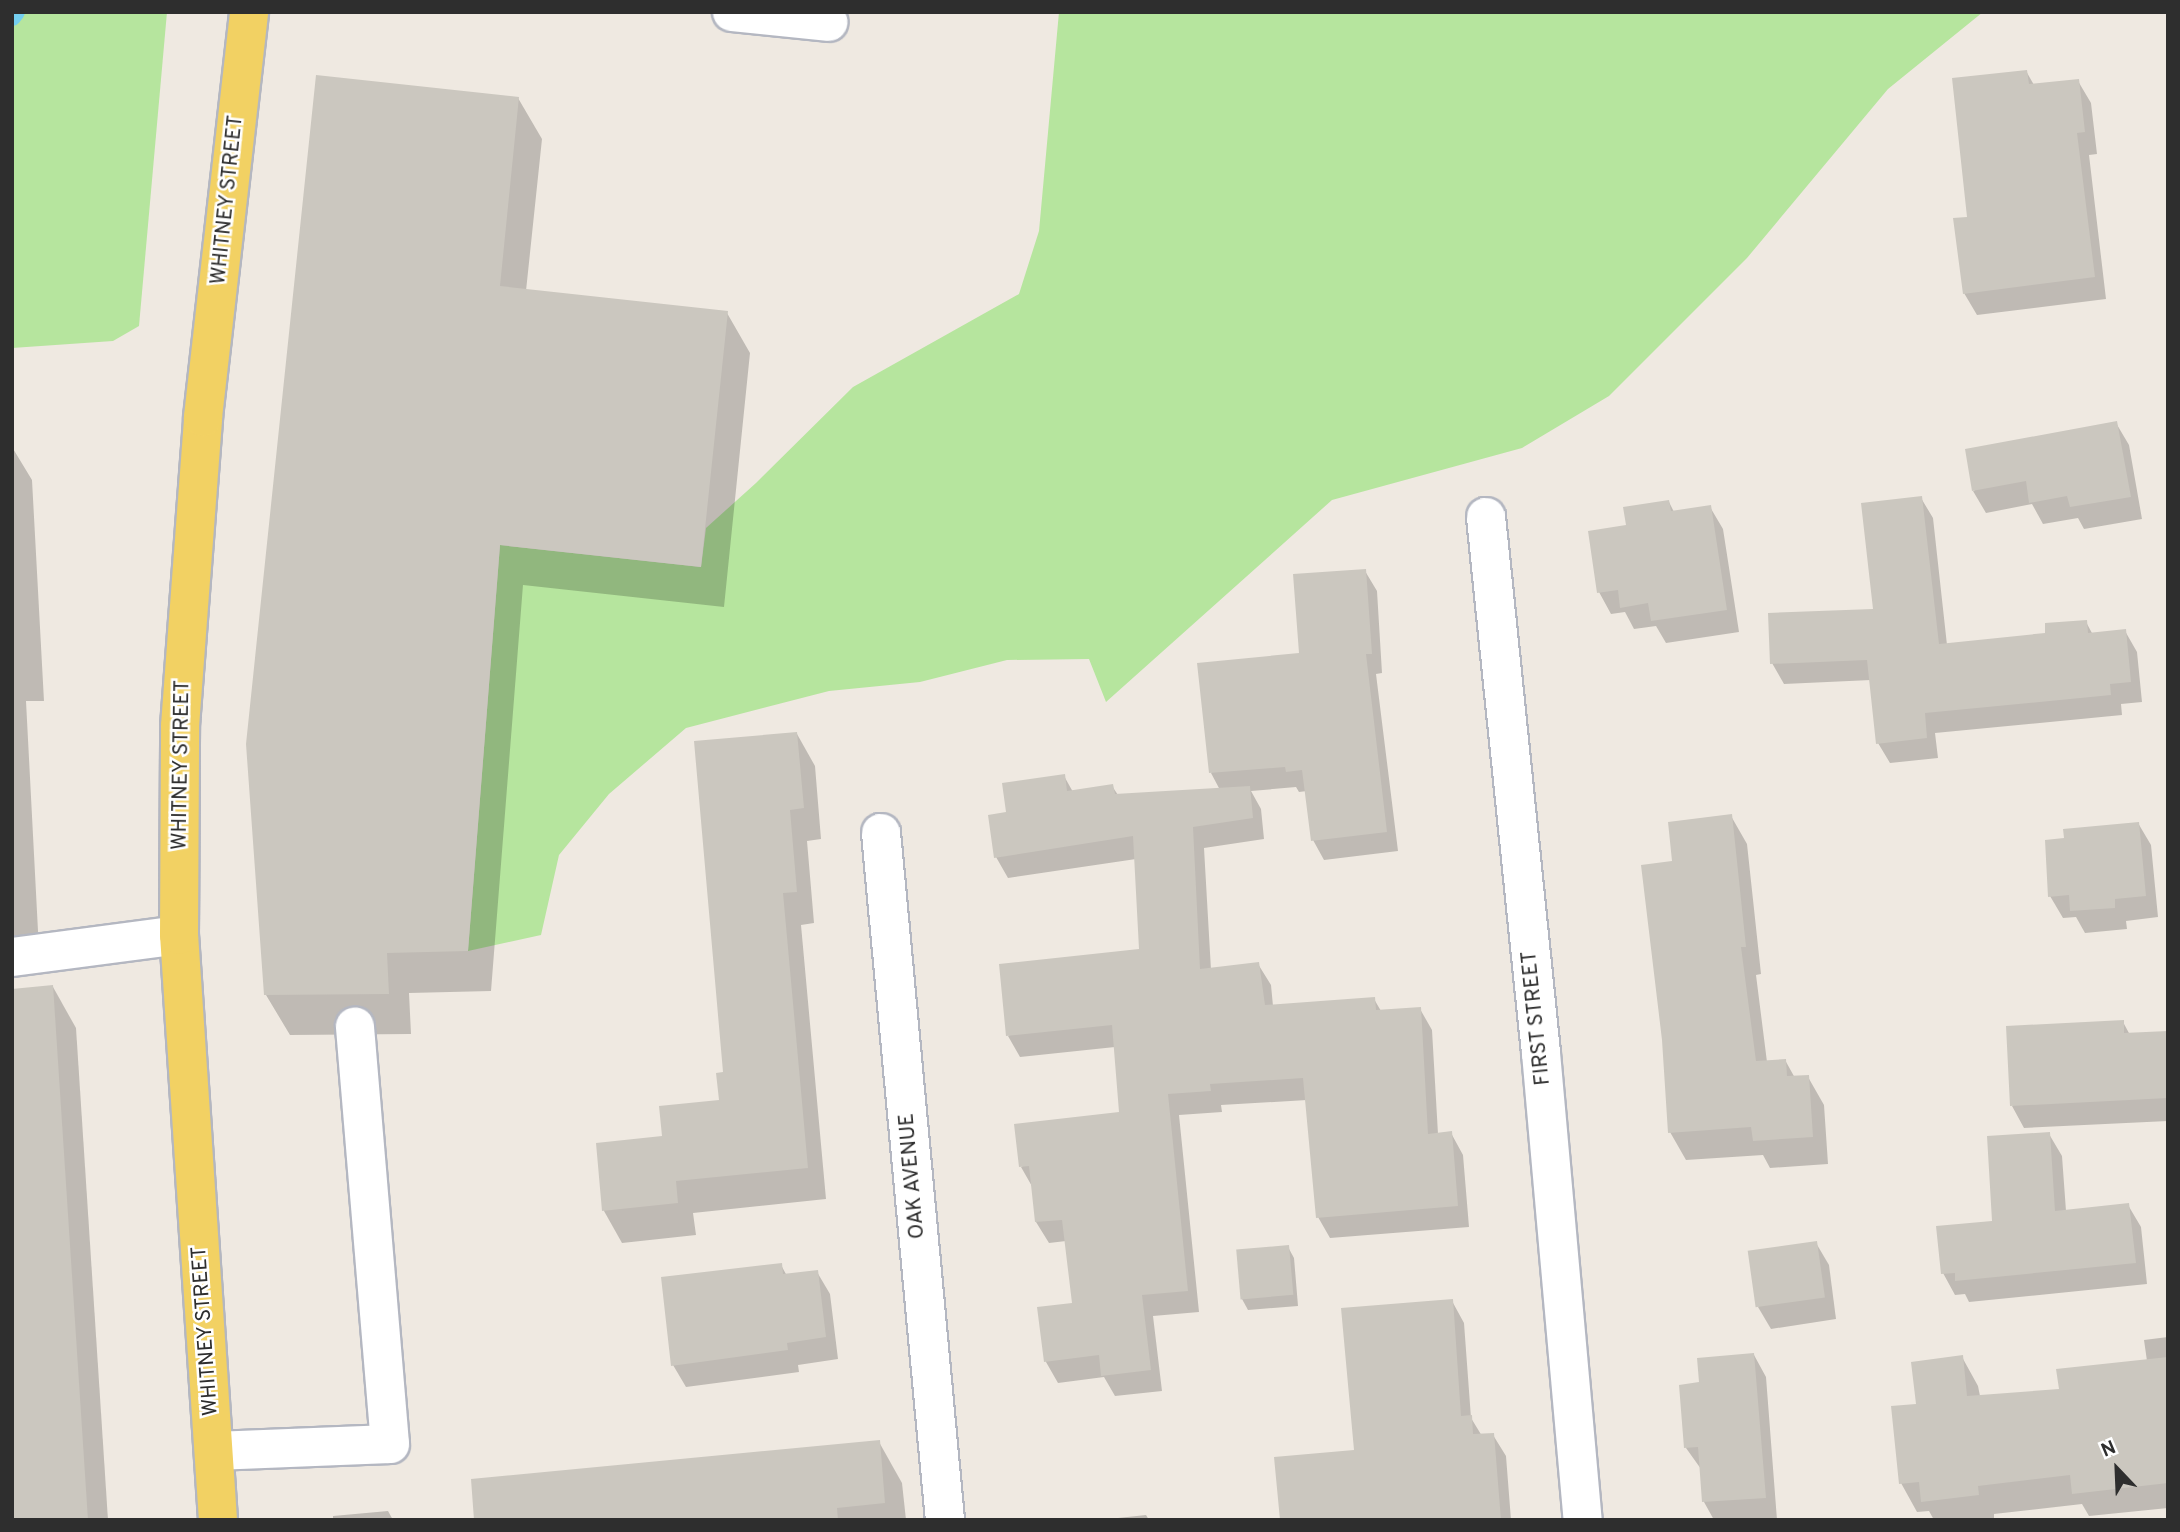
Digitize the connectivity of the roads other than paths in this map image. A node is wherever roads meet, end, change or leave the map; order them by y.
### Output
1 (249, 12) edge
2 (733, 12) edge
3 (828, 22) dead end
4 (1486, 517) dead end
5 (881, 833) dead end
6 (179, 935) junction
7 (12, 957) edge
8 (355, 1026) dead end
9 (214, 1451) junction
10 (218, 1520) edge
11 (945, 1520) edge
12 (1583, 1520) edge

1 - 6 main road, WHITNEY STREET
2 - 3 street
4 - 12 street, FIRST STREET
5 - 11 street, OAK AVENUE
6 - 7 street
6 - 9 main road, WHITNEY STREET
8 - 9 street
9 - 10 main road, WHITNEY STREET

